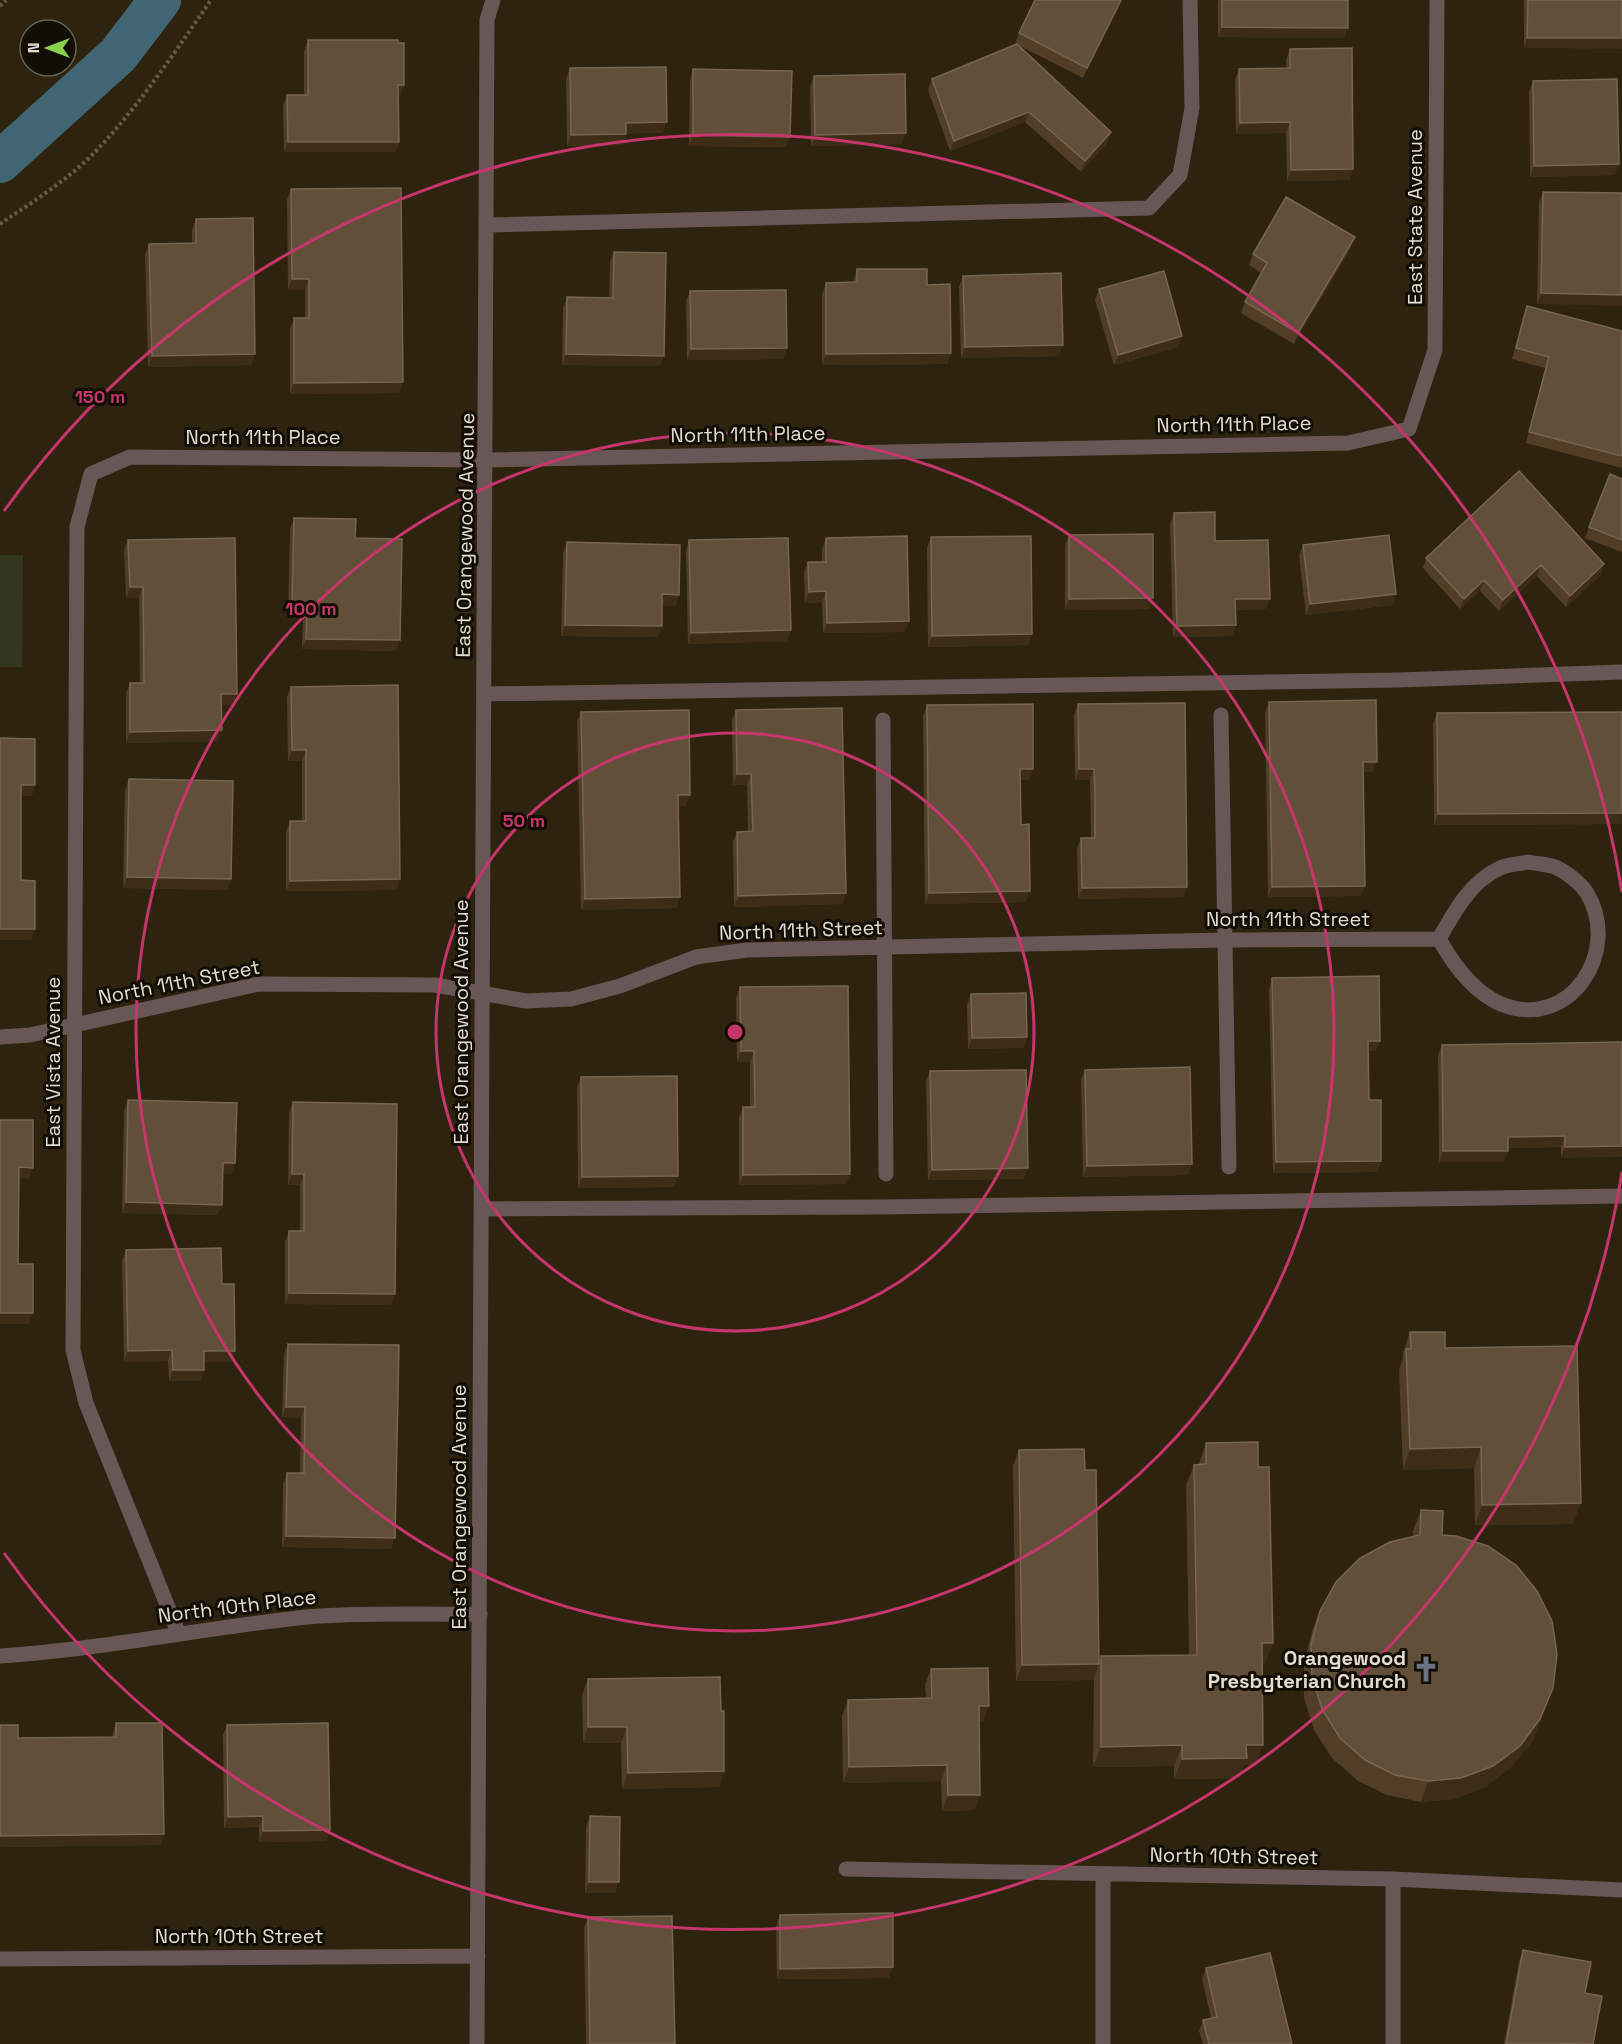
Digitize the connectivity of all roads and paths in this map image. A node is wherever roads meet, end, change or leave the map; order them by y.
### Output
1 (6, 0) edge
2 (211, 0) edge
3 (493, 0) edge
4 (1190, 0) edge
5 (1437, 0) edge
6 (0, 6) edge
7 (0, 224) edge
8 (487, 225) junction
9 (1409, 429) joint
10 (487, 460) junction
11 (91, 474) joint
12 (1622, 672) edge
13 (484, 694) junction
14 (1221, 715) dead end
15 (883, 720) dead end
16 (1438, 939) junction
17 (1225, 940) junction
18 (884, 948) junction
19 (482, 994) junction
20 (75, 1024) junction
21 (0, 1037) edge
22 (1229, 1167) dead end
23 (886, 1174) dead end
24 (1622, 1196) edge
25 (482, 1209) junction
26 (480, 1614) junction
27 (178, 1632) junction
28 (0, 1656) edge
29 (846, 1869) dead end
30 (1103, 1875) junction
31 (1393, 1879) junction
32 (1622, 1890) edge
33 (478, 1956) junction
34 (0, 1959) edge
35 (477, 2044) edge
36 (1103, 2044) edge
37 (1393, 2044) edge

1 - 6 path
2 - 7 path
3 - 8 street, East Orangewood Avenue
4 - 8 street
5 - 9 street, East State Avenue
8 - 10 street, East Orangewood Avenue
9 - 10 street, North 11th Place
10 - 11 street, North 11th Place
10 - 13 street, East Orangewood Avenue
11 - 20 street, East Vista Avenue
12 - 13 street
13 - 19 street, East Orangewood Avenue
14 - 17 street
15 - 18 street
16 - 16 street
16 - 17 street, North 11th Street
17 - 18 street, North 11th Street
17 - 22 street
18 - 19 street, North 11th Street
18 - 23 street
19 - 20 street, North 11th Street
19 - 25 street, East Orangewood Avenue
20 - 21 street, North 11th Street
20 - 27 street, East Vista Avenue
24 - 25 street
25 - 26 street, East Orangewood Avenue
26 - 27 street, North 10th Place
26 - 33 street, East Orangewood Avenue
27 - 28 street, North 10th Place
29 - 30 street, North 10th Street
30 - 31 street, North 10th Street
30 - 36 street
31 - 32 street, North 10th Street
31 - 37 street
33 - 34 street, North 10th Street
33 - 35 street, East Orangewood Avenue

